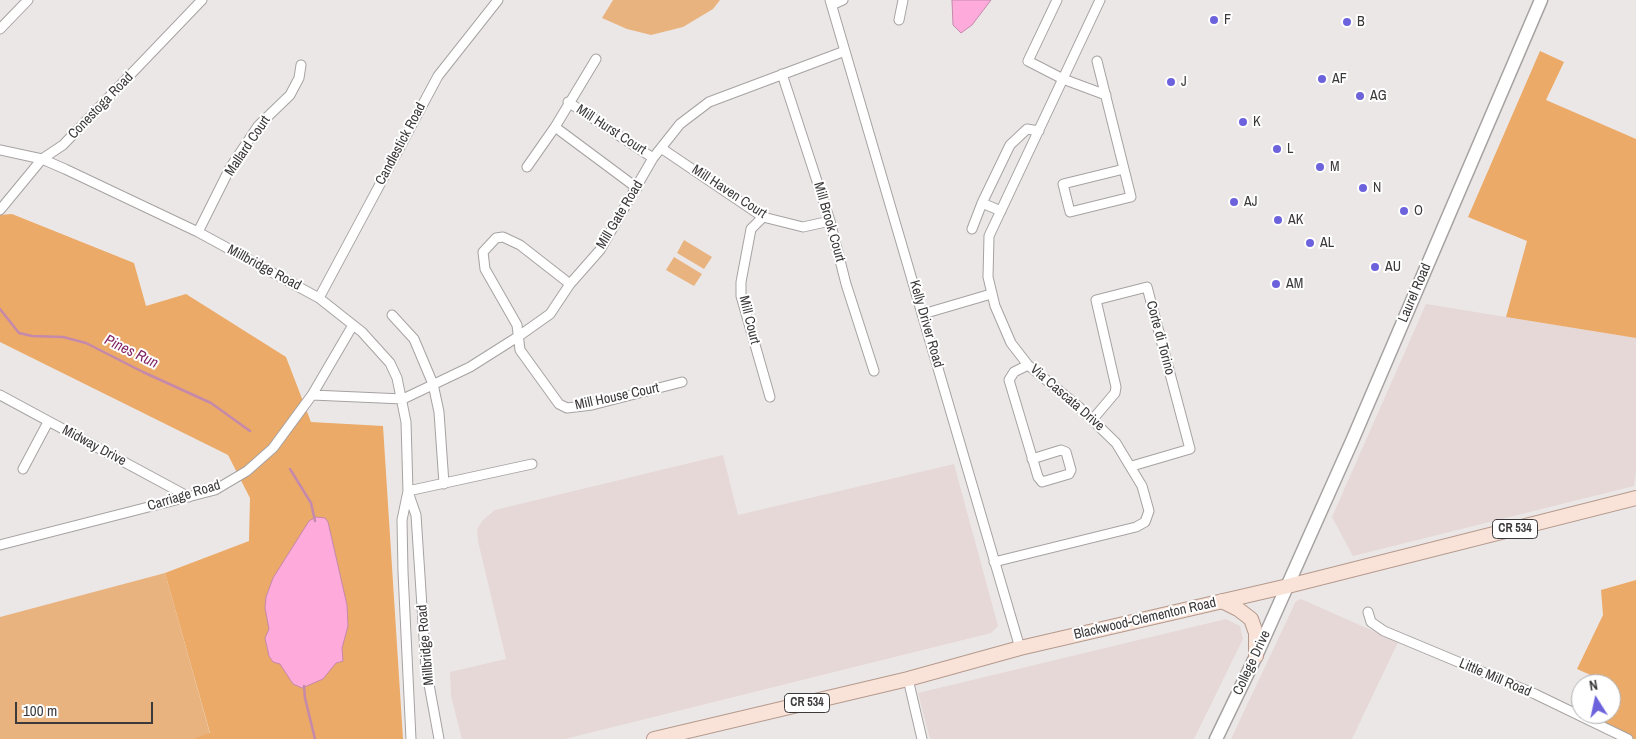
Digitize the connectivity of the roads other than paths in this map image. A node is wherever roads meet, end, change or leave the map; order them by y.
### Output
1 (28, 0) edge
2 (202, 0) edge
3 (498, 0) edge
4 (842, 0) edge
5 (903, 0) edge
6 (1058, 0) edge
7 (1100, 0) edge
8 (1541, 0) edge
9 (831, 3) edge
10 (899, 20) dead end
11 (0, 29) edge
12 (845, 50) junction
13 (596, 59) dead end
14 (1097, 61) dead end
15 (301, 65) dead end
16 (782, 74) junction
17 (1064, 79) junction
18 (1106, 95) junction
19 (568, 102) junction
20 (554, 127) junction
21 (1039, 131) junction
22 (661, 148) junction
23 (0, 150) edge
24 (653, 158) junction
25 (42, 159) junction
26 (527, 167) dead end
27 (1124, 169) junction
28 (637, 188) junction
29 (982, 203) junction
30 (0, 210) edge
31 (1001, 211) junction
32 (763, 217) junction
33 (830, 221) junction
34 (972, 229) dead end
35 (198, 232) junction
36 (570, 284) junction
37 (991, 294) junction
38 (319, 298) junction
39 (923, 314) junction
40 (392, 315) dead end
41 (353, 325) junction
42 (519, 336) junction
43 (1028, 365) junction
44 (874, 371) dead end
45 (682, 382) dead end
46 (434, 384) junction
47 (0, 395) edge
48 (312, 395) junction
49 (770, 397) dead end
50 (403, 399) junction
51 (1093, 419) junction
52 (48, 422) junction
53 (1032, 459) junction
54 (532, 464) dead end
55 (1132, 466) junction
56 (23, 469) dead end
57 (444, 484) junction
58 (408, 492) junction
59 (189, 497) junction
60 (1636, 498) edge
61 (0, 545) edge
62 (994, 562) junction
63 (1288, 586) junction
64 (1222, 601) junction
65 (1368, 612) dead end
66 (1020, 648) junction
67 (1256, 656) junction
68 (908, 679) junction
69 (411, 739) edge
70 (439, 739) edge
71 (654, 739) edge
72 (922, 739) edge
73 (1216, 739) edge
74 (1628, 739) edge

1 - 11 street
2 - 25 street, Conestoga Road
3 - 38 street, Candlestick Road
4 - 9 street
5 - 10 street
6 - 17 street
7 - 17 street, Via Cascata Drive
8 - 63 main road, Laurel Road
9 - 12 street, Kelly Driver Road
12 - 16 street, Mill Gate Road
12 - 39 street, Kelly Driver Road
13 - 19 street
14 - 18 street
15 - 35 street, Mallard Court
16 - 22 street, Mill Gate Road
16 - 33 street, Mill Brook Court
17 - 18 street
17 - 21 street, Via Cascata Drive
18 - 27 street
19 - 20 street
19 - 24 street, Mill Hurst Court
20 - 26 street
20 - 28 street
21 - 29 street
21 - 31 street, Via Cascata Drive
22 - 24 street, Mill Gate Road
22 - 32 street, Mill Haven Court
23 - 25 street, Millbridge Road
24 - 28 street, Mill Gate Road
25 - 30 street, Conestoga Road
25 - 35 street, Millbridge Road
27 - 27 street
28 - 36 street, Mill Gate Road
29 - 31 street
29 - 34 street
31 - 37 street, Via Cascata Drive
32 - 33 street, Mill Haven Court
32 - 49 street, Mill Court
33 - 44 street, Mill Brook Court
35 - 38 street, Millbridge Road
36 - 42 street, Mill Gate Road
36 - 42 street, Mill House Court
37 - 39 street
37 - 43 street, Via Cascata Drive
38 - 41 street, Millbridge Road
39 - 62 street, Kelly Driver Road
40 - 46 street
41 - 48 street, Carriage Road
41 - 50 street, Millbridge Road
42 - 45 street, Mill House Court
42 - 46 street, Mill Gate Road
43 - 51 street, Via Cascata Drive
43 - 53 street
46 - 50 street, Mill Gate Road
46 - 57 street
47 - 52 street, Midway Drive
48 - 50 street
48 - 59 street, Carriage Road
50 - 58 street, Millbridge Road
51 - 55 street, Via Cascata Drive
51 - 55 street, Corte di Torino
52 - 56 street
52 - 59 street, Midway Drive
53 - 53 street
54 - 57 street
55 - 62 street, Via Cascata Drive
57 - 58 street
58 - 69 street, Millbridge Road
58 - 70 street, Millbridge Road
59 - 61 street, Carriage Road
60 - 63 main road, Blackwood-Clementon Road / CR 534
62 - 66 street, Kelly Driver Road
63 - 64 main road, Blackwood-Clementon Road / CR 534
63 - 67 main road, College Drive
64 - 66 main road, Blackwood-Clementon Road / CR 534
64 - 67 main road
65 - 74 street, Little Mill Road
66 - 68 main road, Blackwood-Clementon Road / CR 534
67 - 73 main road, College Drive
68 - 71 main road, Blackwood-Clementon Road / CR 534
68 - 72 street

